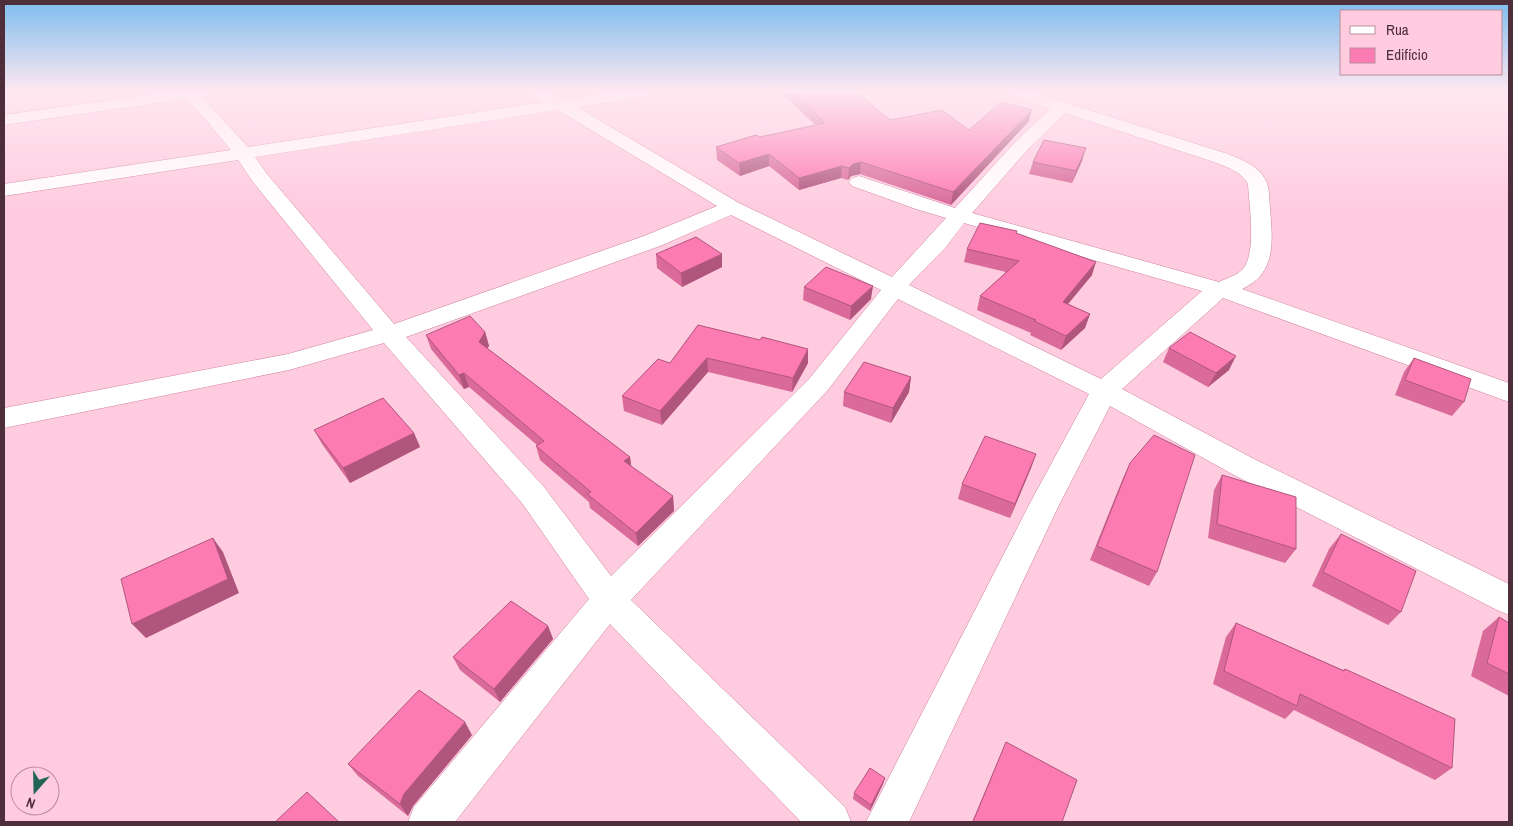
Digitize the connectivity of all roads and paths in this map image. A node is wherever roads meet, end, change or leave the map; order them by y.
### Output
1 (224, 131) edge
2 (395, 131) edge
3 (606, 131) edge
4 (1037, 131) edge
5 (1135, 131) edge
6 (243, 153) junction
7 (859, 182) dead end
8 (4, 190) edge
9 (732, 207) junction
10 (960, 216) junction
11 (895, 287) junction
12 (1220, 289) junction
13 (389, 334) junction
14 (1104, 391) junction
15 (1509, 394) edge
16 (4, 418) edge
17 (609, 600) junction
18 (1509, 600) edge
19 (429, 822) edge
20 (830, 822) edge
21 (886, 822) edge

1 - 6 street
2 - 6 street
3 - 9 street
4 - 10 street
5 - 12 street
6 - 8 street
6 - 13 street
7 - 10 street
9 - 11 street
9 - 13 street
10 - 11 street
10 - 12 street
11 - 14 street
11 - 17 street
12 - 14 street
12 - 15 street
13 - 16 street
13 - 17 street
14 - 18 street
14 - 21 street
17 - 19 street
17 - 20 street

